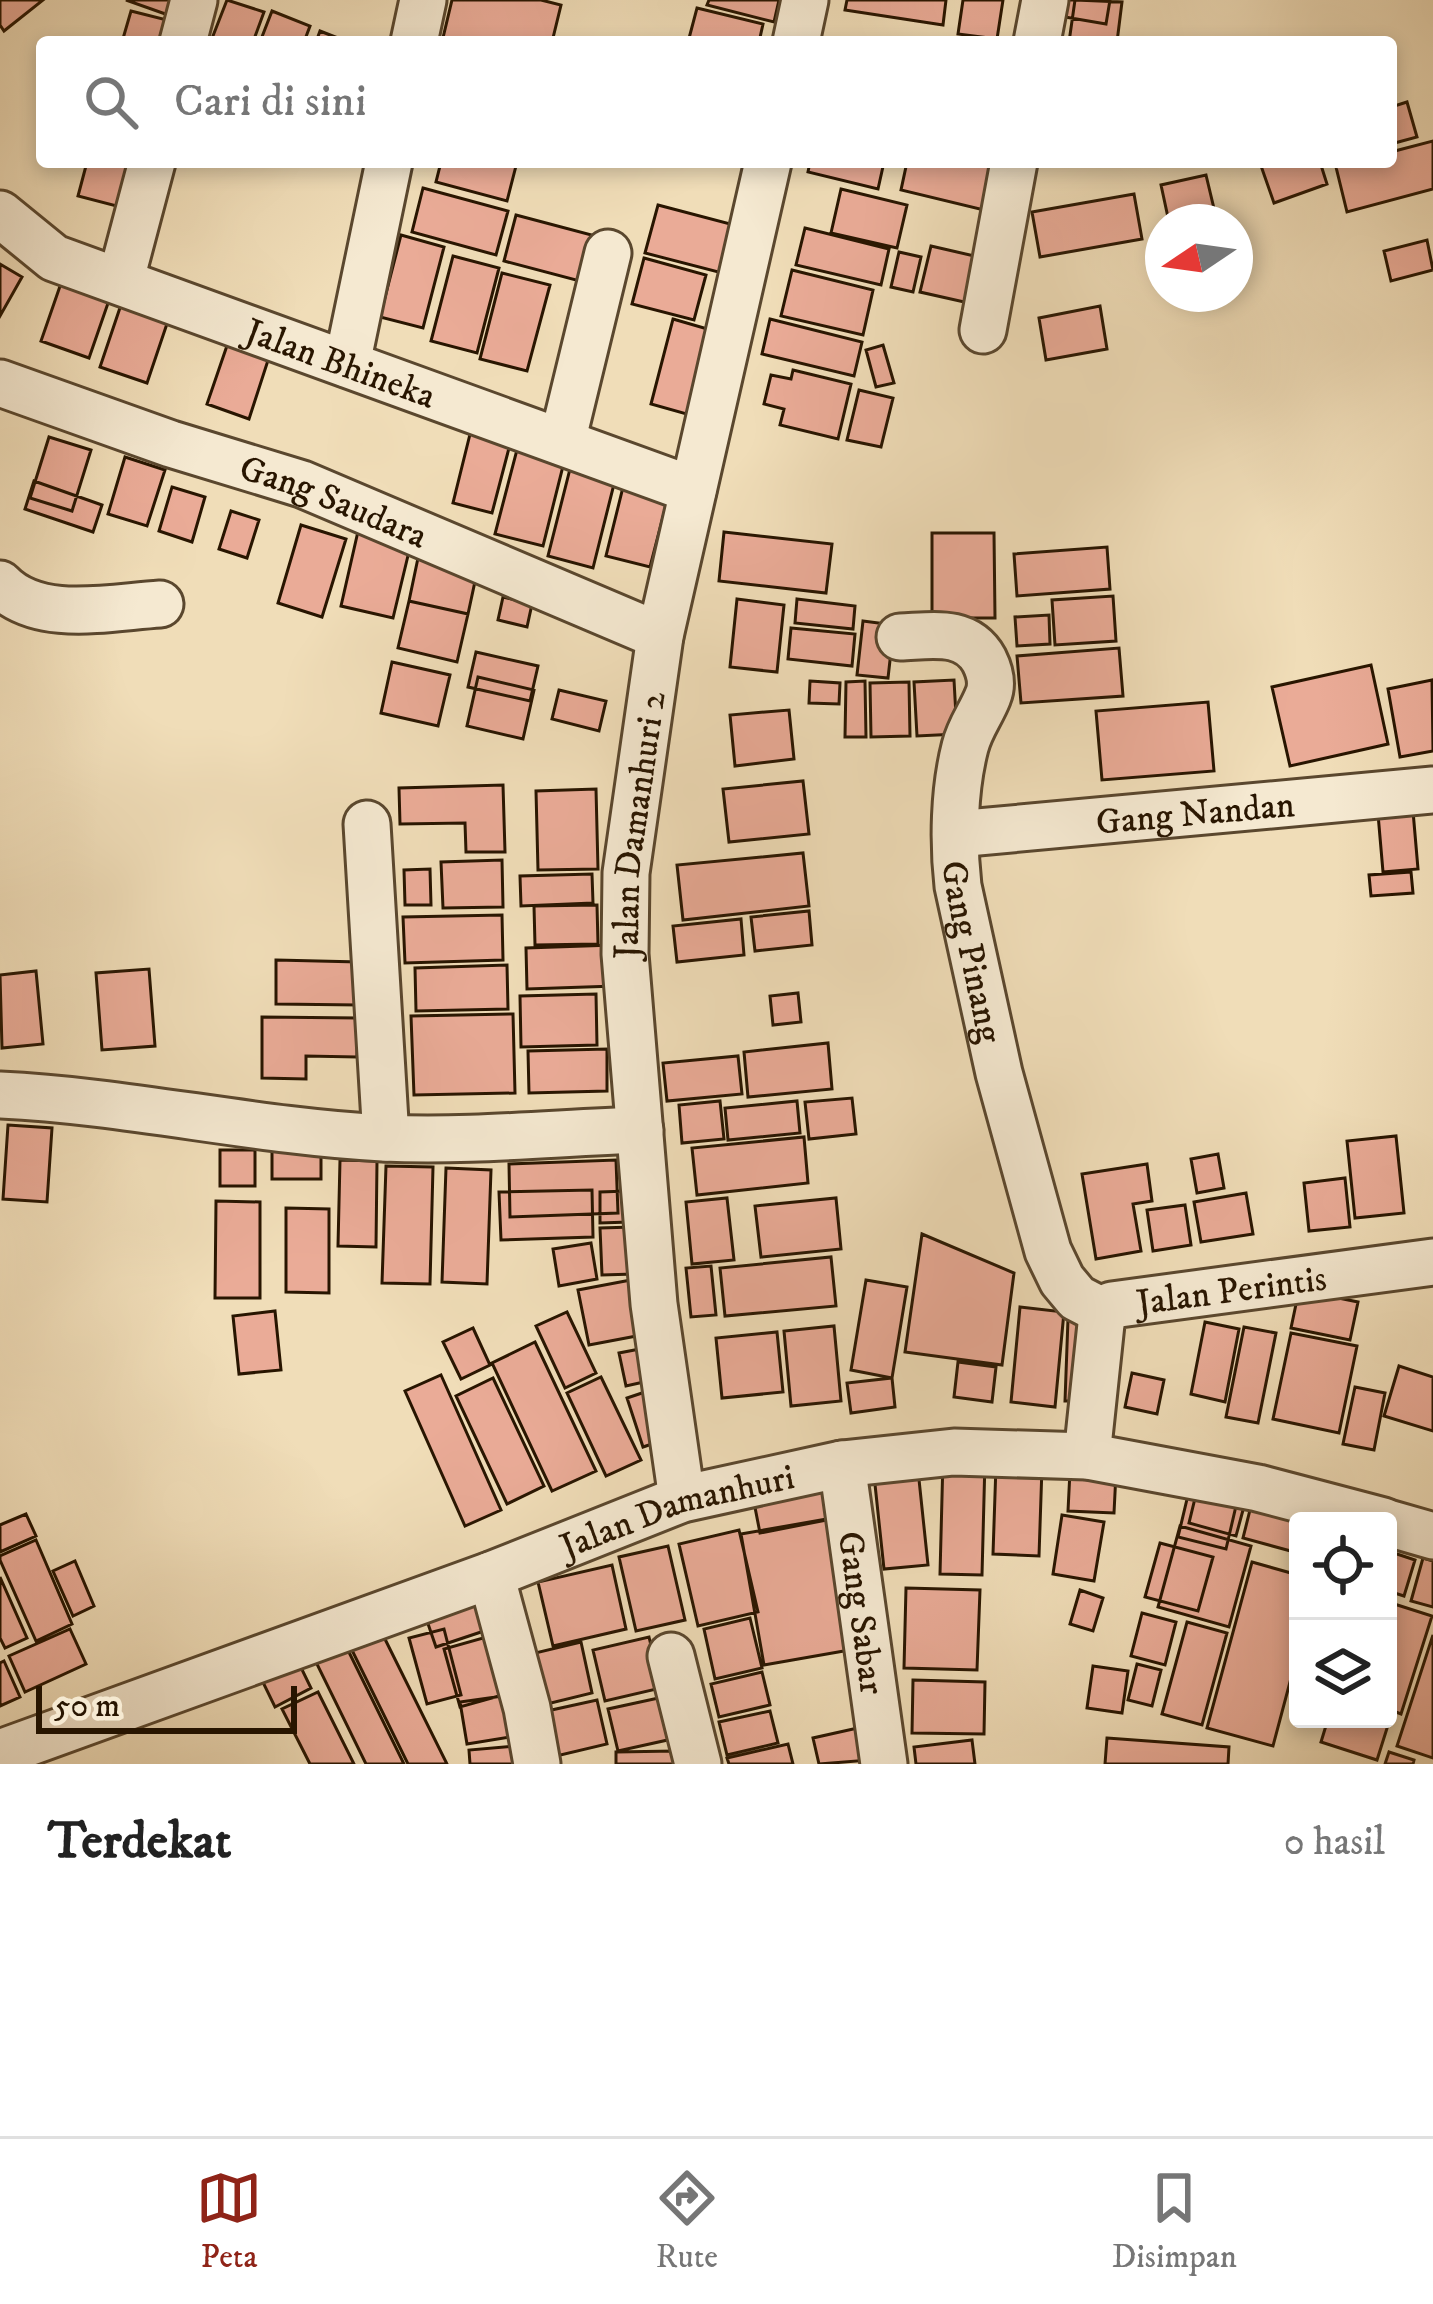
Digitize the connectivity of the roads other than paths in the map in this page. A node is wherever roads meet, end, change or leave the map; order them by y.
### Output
1 (194, 0) edge
2 (423, 0) edge
3 (805, 0) edge
4 (1045, 0) edge
5 (185, 36) edge
6 (415, 36) edge
7 (797, 36) edge
8 (1038, 36) edge
9 (150, 168) edge
10 (388, 168) edge
11 (767, 168) edge
12 (1013, 168) edge
13 (0, 214) edge
14 (608, 253) dead end
15 (121, 279) junction
16 (983, 330) dead end
17 (347, 364) junction
18 (0, 383) edge
19 (562, 442) junction
20 (693, 490) junction
21 (0, 584) edge
22 (160, 604) dead end
23 (660, 636) junction
24 (900, 637) dead end
25 (1433, 790) edge
26 (367, 824) dead end
27 (956, 834) junction
28 (0, 1095) edge
29 (640, 1130) junction
30 (386, 1138) junction
31 (1433, 1262) edge
32 (1104, 1312) junction
33 (1087, 1456) junction
34 (842, 1464) junction
35 (682, 1499) junction
36 (1348, 1512) edge
37 (1397, 1526) edge
38 (1433, 1536) edge
39 (491, 1575) junction
40 (671, 1656) dead end
41 (0, 1753) edge
42 (537, 1764) edge
43 (698, 1764) edge
44 (884, 1764) edge

1 - 5 street
2 - 6 street
3 - 7 street
4 - 8 street
9 - 15 street
10 - 17 street
11 - 20 street, Jalan Damanhuri 2
12 - 16 street
13 - 15 street, Jalan Bhineka
14 - 19 street
15 - 17 street, Jalan Bhineka
17 - 19 street, Jalan Bhineka
18 - 23 street, Gang Saudara
19 - 20 street, Jalan Bhineka
20 - 23 street, Jalan Damanhuri 2
21 - 22 street
23 - 29 street, Jalan Damanhuri 2
24 - 27 street, Gang Pinang
25 - 27 street, Gang Nandan
26 - 30 street
27 - 32 street, Gang Pinang
28 - 30 street
29 - 30 street
29 - 35 street, Jalan Damanhuri 2
31 - 32 street, Jalan Perintis
32 - 33 street, Jalan Perintis
33 - 34 street, Jalan Damanhuri
33 - 36 street, Jalan Damanhuri
34 - 35 street, Jalan Damanhuri
34 - 44 street, Gang Sabar
35 - 39 street, Jalan Damanhuri
37 - 38 street, Jalan Damanhuri
39 - 41 street, Jalan Damanhuri
39 - 42 street
40 - 43 street

